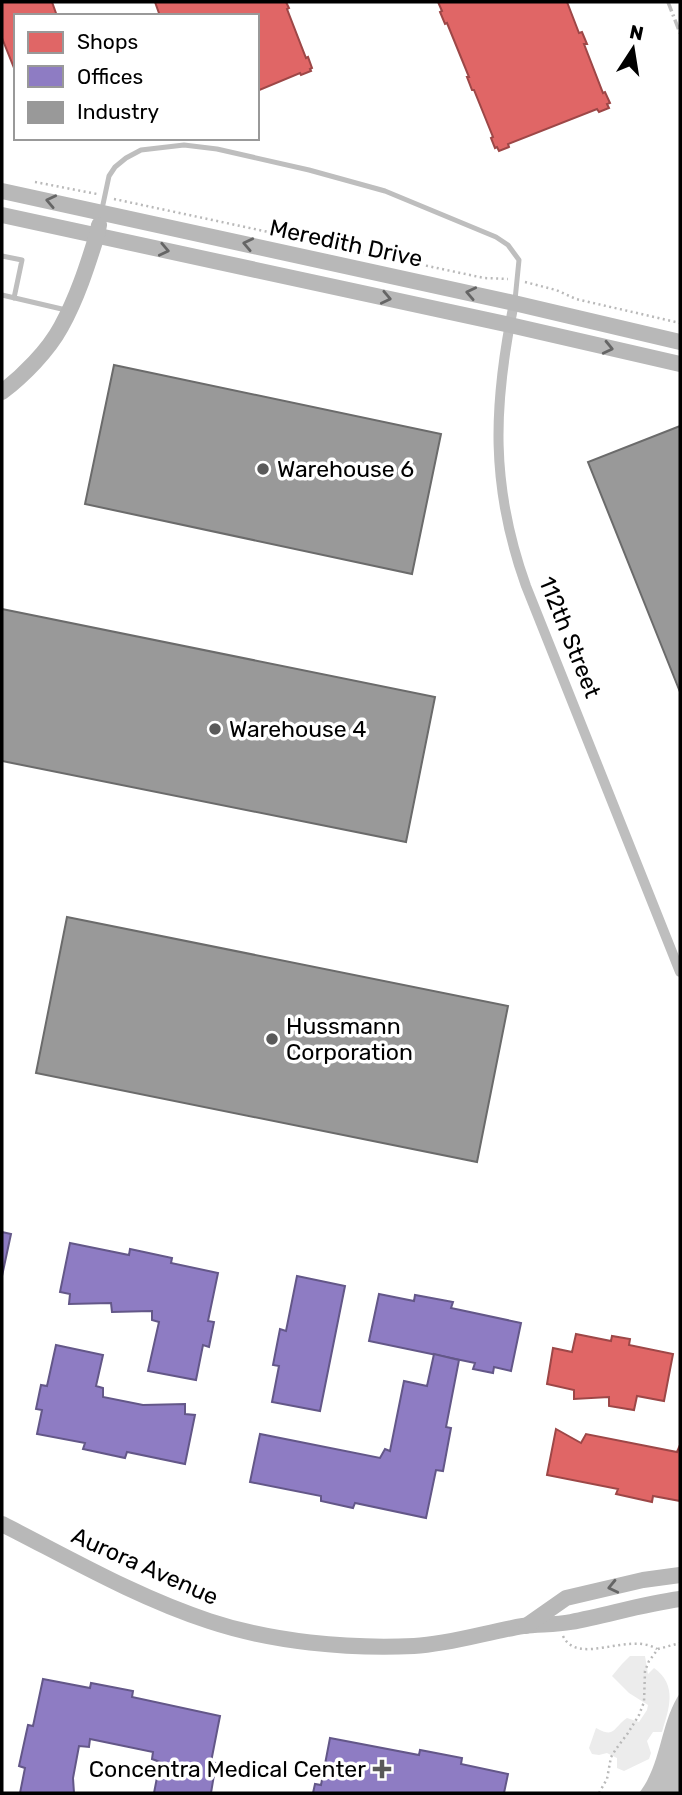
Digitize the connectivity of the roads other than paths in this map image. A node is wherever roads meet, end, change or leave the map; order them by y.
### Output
1 (2, 191) edge
2 (103, 204) junction
3 (2, 215) edge
4 (97, 235) junction
5 (2, 256) edge
6 (2, 295) edge
7 (14, 298) junction
8 (514, 303) junction
9 (69, 311) junction
10 (510, 325) junction
11 (680, 342) edge
12 (680, 364) edge
13 (2, 392) edge
14 (680, 972) edge
15 (2, 1524) edge
16 (680, 1575) edge
17 (680, 1599) edge
18 (525, 1626) junction

2 -> 1 main road, Meredith Drive
2 - 4 main road
8 -> 2 main road, Meredith Drive
2 - 8 lane
3 - 4 main road, Meredith Drive
4 - 9 main road
4 -> 10 main road, Meredith Drive
5 - 7 lane
6 - 7 lane
7 - 9 lane
8 - 10 street, 112th Street
8 - 11 main road, Meredith Drive
9 - 13 main road
10 -> 12 main road, Meredith Drive
10 - 14 street, 112th Street
15 - 18 main road, Aurora Avenue
16 -> 18 main road, Aurora Avenue
17 - 18 main road, Aurora Avenue

